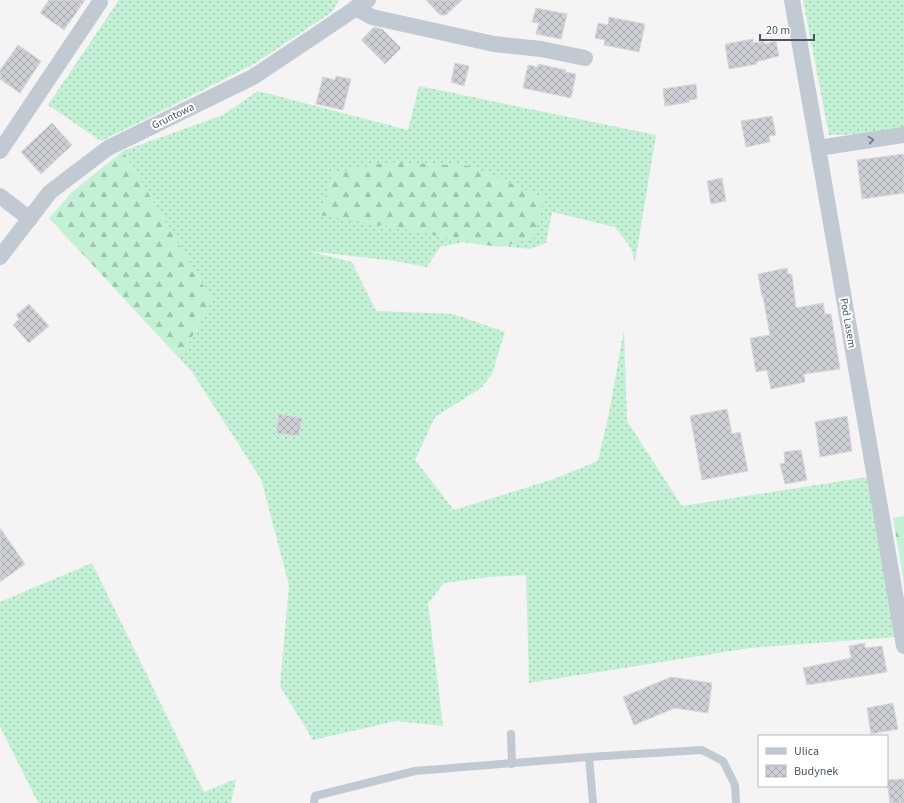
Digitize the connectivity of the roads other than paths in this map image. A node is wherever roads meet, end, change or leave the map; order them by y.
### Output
1 (792, 0) edge
2 (100, 2) dead end
3 (361, 4) edge
4 (585, 58) dead end
5 (904, 136) edge
6 (818, 148) junction
7 (0, 151) edge
8 (0, 196) edge
9 (30, 219) junction
10 (0, 257) edge
11 (904, 646) edge
12 (511, 734) dead end
13 (589, 757) junction
14 (512, 764) junction
15 (314, 803) edge
16 (593, 803) edge
17 (736, 803) edge

1 - 6 street, Pod Lasem
2 - 7 street
3 - 4 street
3 - 9 street, Gruntowa
6 -> 5 street
6 - 11 street, Pod Lasem
8 - 9 street
9 - 10 street, Gruntowa
12 - 14 lane
13 - 14 lane
13 - 16 lane
13 - 17 lane
14 - 15 lane

